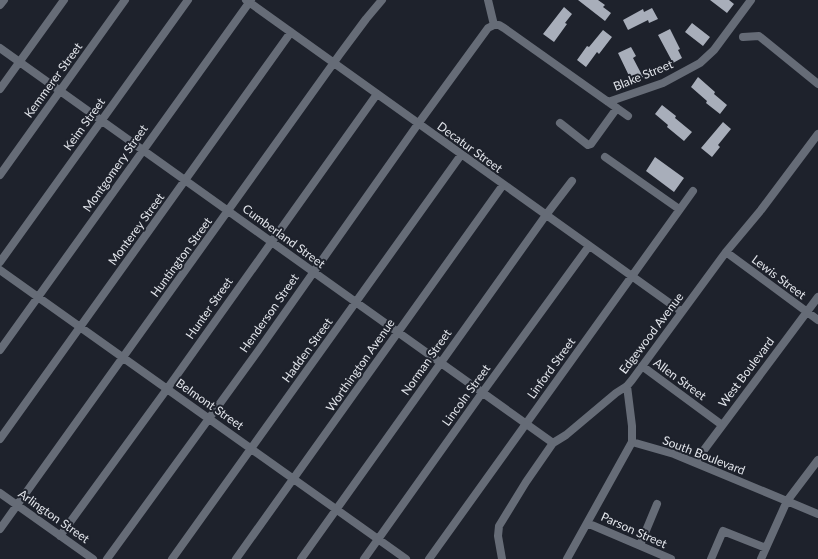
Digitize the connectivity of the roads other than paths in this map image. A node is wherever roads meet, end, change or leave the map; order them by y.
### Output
1 (4, 0) edge
2 (64, 0) edge
3 (125, 0) edge
4 (188, 0) edge
5 (382, 0) edge
6 (488, 0) edge
7 (751, 0) edge
8 (248, 1) edge
9 (0, 5) edge
10 (494, 25) junction
11 (291, 32) junction
12 (743, 37) dead end
13 (0, 48) edge
14 (19, 62) junction
15 (334, 63) junction
16 (818, 84) edge
17 (0, 89) edge
18 (60, 91) junction
19 (377, 94) junction
20 (608, 102) junction
21 (617, 108) junction
22 (628, 116) dead end
23 (101, 120) junction
24 (560, 123) dead end
25 (418, 124) junction
26 (818, 134) edge
27 (142, 150) junction
28 (461, 155) junction
29 (605, 157) dead end
30 (0, 175) edge
31 (185, 180) junction
32 (572, 181) dead end
33 (503, 185) junction
34 (693, 191) dead end
35 (679, 210) junction
36 (228, 211) junction
37 (546, 215) junction
38 (271, 242) junction
39 (589, 246) junction
40 (726, 252) junction
41 (0, 262) edge
42 (0, 270) edge
43 (313, 272) junction
44 (631, 276) junction
45 (38, 297) junction
46 (818, 297) edge
47 (356, 302) junction
48 (682, 312) junction
49 (807, 312) junction
50 (818, 320) edge
51 (80, 326) junction
52 (398, 332) junction
53 (0, 350) edge
54 (123, 357) junction
55 (440, 362) junction
56 (642, 366) junction
57 (627, 386) junction
58 (167, 389) junction
59 (482, 393) junction
60 (208, 418) junction
61 (525, 423) junction
62 (722, 425) junction
63 (0, 439) edge
64 (632, 442) junction
65 (553, 443) junction
66 (251, 448) junction
67 (818, 460) edge
68 (695, 462) junction
69 (293, 479) junction
70 (0, 493) edge
71 (787, 501) junction
72 (657, 504) dead end
73 (17, 505) junction
74 (336, 509) junction
75 (818, 514) edge
76 (587, 522) junction
77 (0, 529) edge
78 (60, 536) junction
79 (379, 539) junction
80 (640, 545) junction
81 (766, 548) junction
82 (662, 557) edge
83 (93, 559) edge
84 (107, 559) edge
85 (172, 559) edge
86 (236, 559) edge
87 (301, 559) edge
88 (364, 559) edge
89 (406, 559) edge
90 (429, 559) edge
91 (502, 559) edge
92 (567, 559) edge
93 (671, 559) edge
94 (711, 559) edge
95 (761, 559) edge

1 - 9 street
2 - 14 street
3 - 18 street, Kemmerer Street
4 - 23 street, Keim Street
5 - 15 street, Huntington Street
6 - 10 street
7 - 20 street, Blake Street
8 - 11 street, Decatur Street
8 - 27 street, Montgomery Street
10 - 20 street, Blake Street
10 - 25 street, Henderson Street
11 - 15 street, Decatur Street
11 - 31 street, Monterey Street
12 - 16 street
13 - 14 street, Cumberland Street
14 - 17 street
14 - 18 street, Cumberland Street
15 - 19 street, Decatur Street
15 - 36 street, Huntington Street
18 - 23 street, Cumberland Street
18 - 30 street, Kemmerer Street
19 - 25 street, Decatur Street
19 - 38 street, Hunter Street
20 - 21 street, Blake Street
21 - 22 street, Blake Street
21 - 24 street
23 - 27 street, Cumberland Street
23 - 41 street, Keim Street
25 - 28 street, Decatur Street
25 - 43 street, Henderson Street
26 - 40 street, Edgewood Avenue
27 - 31 street, Cumberland Street
27 - 45 street, Montgomery Street
28 - 33 street, Decatur Street
28 - 47 street, Hadden Street
29 - 35 street
31 - 36 street, Cumberland Street
31 - 51 street, Monterey Street
32 - 37 street, Norman Street
33 - 37 street, Decatur Street
33 - 52 street, Worthington Avenue
34 - 35 street, Linford Street
35 - 44 street, Linford Street
36 - 38 street, Cumberland Street
36 - 54 street, Huntington Street
37 - 39 street, Decatur Street
37 - 55 street, Norman Street
38 - 43 street, Cumberland Street
38 - 58 street, Hunter Street
39 - 44 street, Decatur Street
39 - 59 street, Lincoln Street
40 - 48 street, Edgewood Avenue
40 - 49 street, Lewis Street
42 - 45 street, Belmont Street
43 - 47 street, Cumberland Street
43 - 60 street, Henderson Street
44 - 48 street, Decatur Street
44 - 61 street, Linford Street
45 - 51 street, Belmont Street
45 - 53 street, Montgomery Street
46 - 49 street, West Boulevard
47 - 52 street, Cumberland Street
47 - 66 street, Hadden Street
48 - 56 street, Edgewood Avenue
49 - 50 street, Lewis Street
49 - 62 street, West Boulevard
51 - 54 street, Belmont Street
51 - 63 street, Monterey Street
52 - 55 street, Cumberland Street
52 - 69 street, Worthington Avenue
54 - 58 street, Belmont Street
54 - 73 street, Huntington Street
55 - 59 street, Cumberland Street
55 - 74 street, Norman Street
56 - 57 street, Edgewood Avenue
56 - 62 street, Allen Street
57 - 64 street
57 - 65 street, Edgewood Avenue
58 - 60 street, Belmont Street
58 - 78 street, Hunter Street
59 - 61 street, Cumberland Street
59 - 79 street, Lincoln Street
60 - 66 street, Belmont Street
60 - 84 street, Henderson Street
61 - 65 street, Cumberland Street
61 - 90 street, Linford Street
62 - 68 street, West Boulevard
64 - 68 street, South Boulevard
64 - 76 street
65 - 91 street, Edgewood Avenue
66 - 69 street, Belmont Street
66 - 85 street, Hadden Street
67 - 71 street
68 - 71 street, South Boulevard
69 - 74 street, Belmont Street
69 - 86 street, Worthington Avenue
70 - 73 street, Arlington Street
71 - 75 street, South Boulevard
71 - 81 street
72 - 80 street
73 - 77 street, Huntington Street
73 - 78 street, Arlington Street
74 - 79 street, Belmont Street
74 - 87 street, Norman Street
76 - 80 street, Parson Street
76 - 92 street
78 - 83 street, Arlington Street
79 - 88 street, Lincoln Street
79 - 89 street, Belmont Street
80 - 82 street, Parson Street
81 - 94 street
81 - 95 street
82 - 93 street, Parson Street

